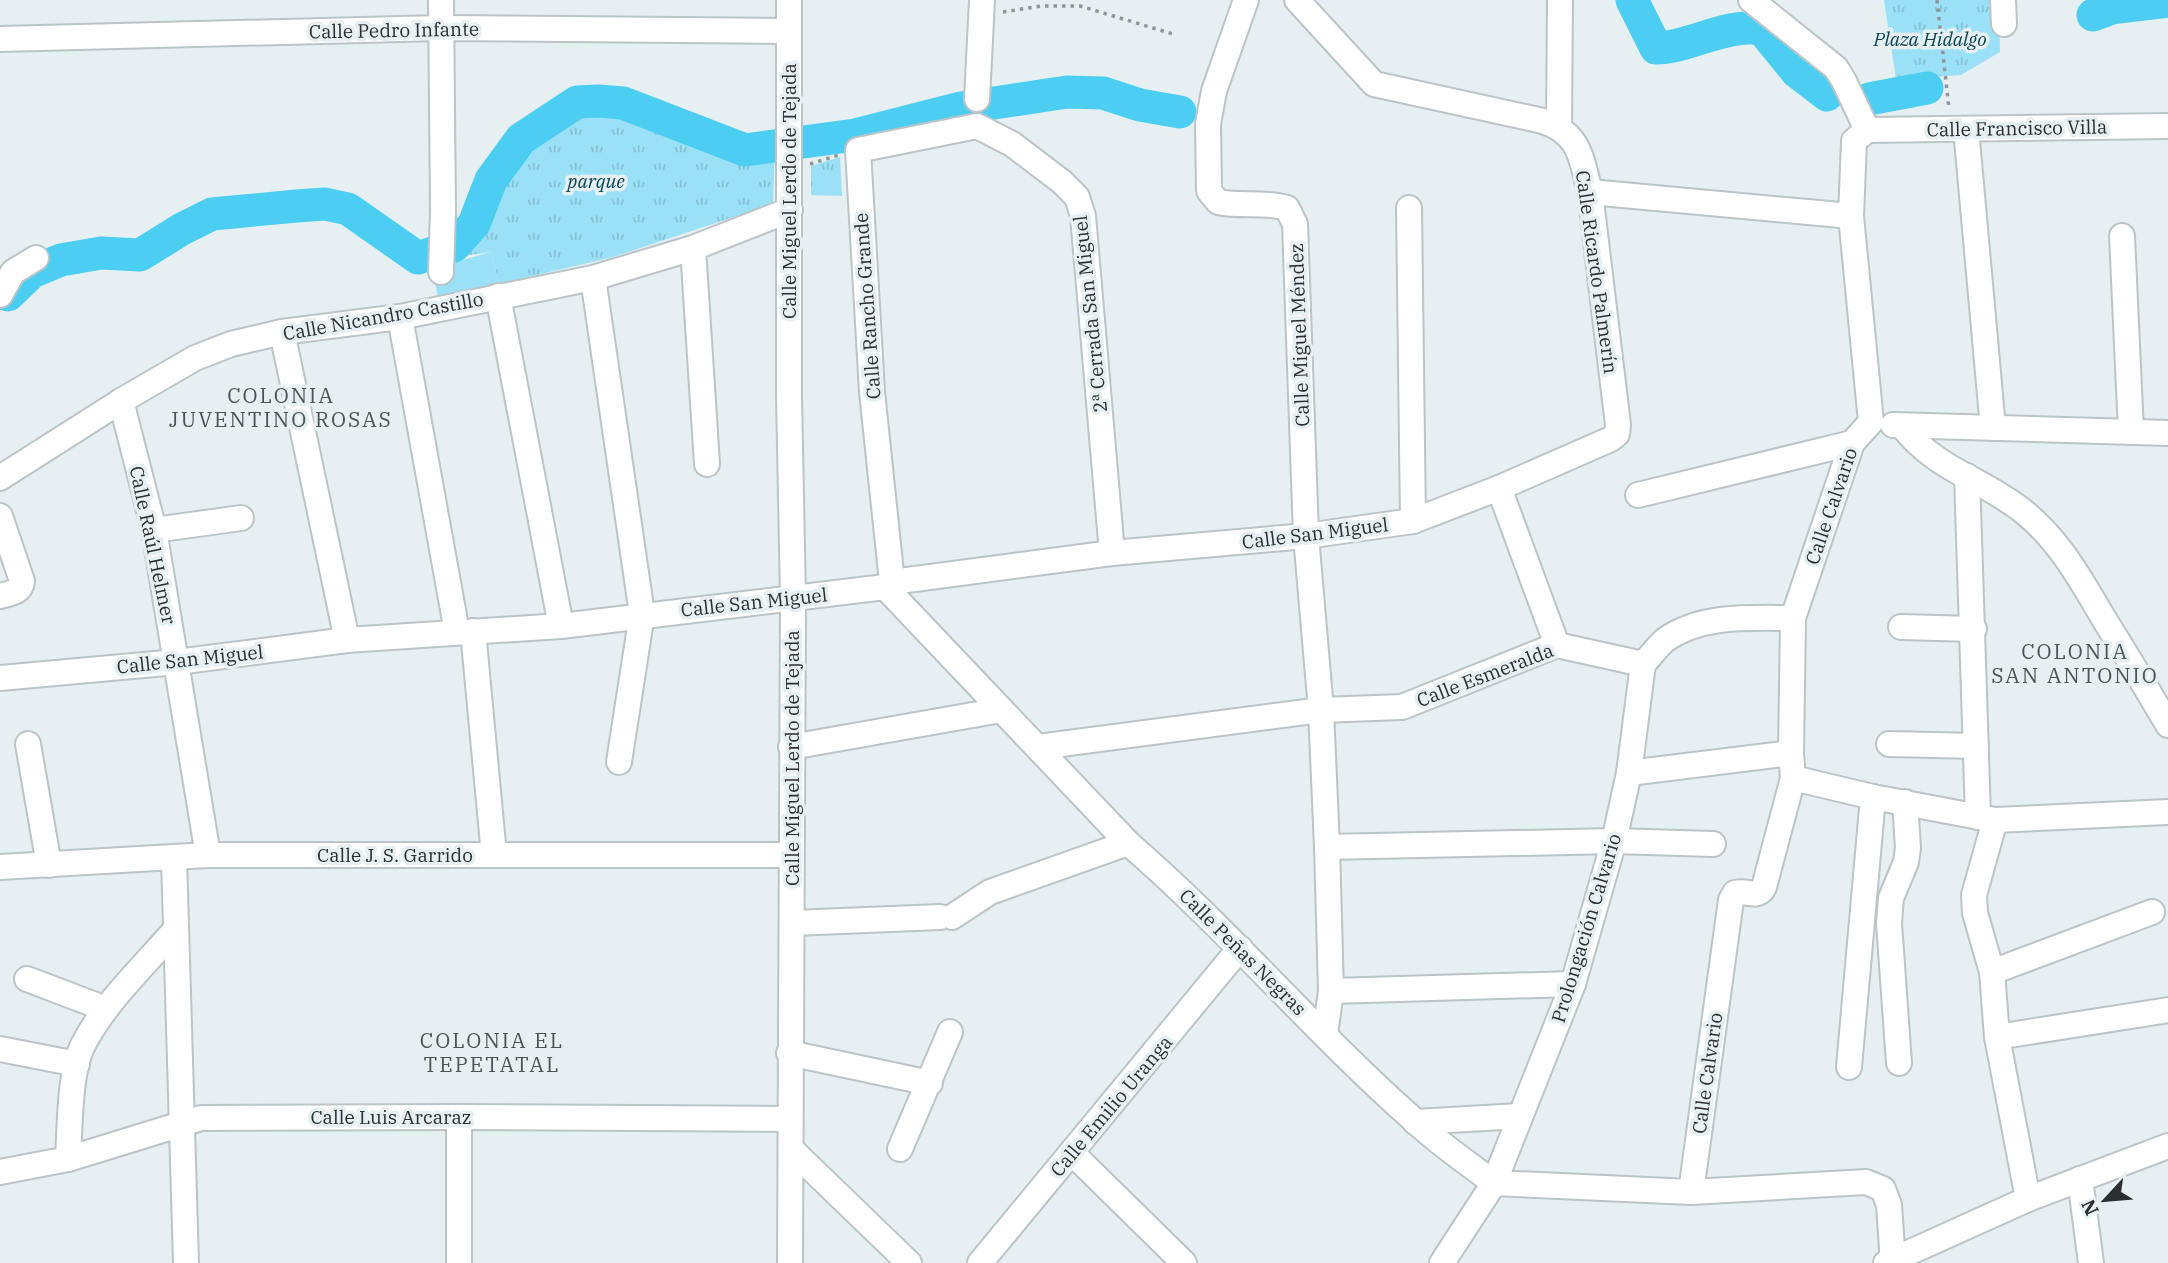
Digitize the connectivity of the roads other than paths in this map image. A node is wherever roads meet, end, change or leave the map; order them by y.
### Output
1 (441, 0) edge
2 (789, 0) edge
3 (1246, 0) edge
4 (1297, 0) edge
5 (1560, 0) edge
6 (1751, 0) edge
7 (981, 9) edge
8 (440, 28) junction
9 (788, 31) junction
10 (0, 39) edge
11 (977, 99) dead end
12 (1863, 122) junction
13 (2168, 126) edge
14 (1559, 127) junction
15 (1966, 129) junction
16 (858, 150) joint
17 (1590, 192) junction
18 (790, 202) junction
19 (1409, 208) dead end
20 (1851, 216) junction
21 (2122, 236) dead end
22 (693, 248) junction
23 (442, 254) dead end
24 (36, 258) dead end
25 (593, 278) junction
26 (0, 295) edge
27 (498, 296) junction
28 (400, 317) junction
29 (282, 332) junction
30 (121, 401) junction
31 (1871, 422) junction
32 (1902, 426) junction
33 (1993, 428) junction
34 (2131, 432) junction
35 (2168, 433) edge
36 (1617, 434) joint
37 (1852, 443) junction
38 (707, 464) dead end
39 (1967, 477) junction
40 (0, 478) edge
41 (1500, 488) junction
42 (1638, 495) dead end
43 (0, 516) edge
44 (241, 518) dead end
45 (1413, 521) junction
46 (154, 530) junction
47 (1306, 536) junction
48 (1112, 553) junction
49 (889, 584) junction
50 (0, 596) edge
51 (793, 599) junction
52 (642, 614) junction
53 (1793, 618) junction
54 (561, 626) junction
55 (1901, 627) dead end
56 (1974, 629) junction
57 (465, 631) junction
58 (347, 640) junction
59 (1557, 645) junction
60 (177, 662) junction
61 (1643, 664) junction
62 (0, 678) edge
63 (1000, 710) junction
64 (1321, 710) junction
65 (2168, 725) edge
66 (28, 744) dead end
67 (1889, 744) dead end
68 (791, 747) junction
69 (1038, 747) junction
70 (1976, 747) junction
71 (619, 762) dead end
72 (1792, 766) junction
73 (1629, 773) junction
74 (1873, 797) junction
75 (1905, 802) junction
76 (2168, 812) edge
77 (1987, 819) junction
78 (1615, 841) junction
79 (1128, 844) junction
80 (1713, 844) dead end
81 (1327, 847) junction
82 (208, 855) junction
83 (494, 855) junction
84 (791, 855) junction
85 (174, 858) junction
86 (49, 865) junction
87 (0, 867) edge
88 (2152, 912) dead end
89 (793, 923) junction
90 (175, 930) junction
91 (1240, 948) junction
92 (1992, 972) junction
93 (27, 979) dead end
94 (1573, 984) junction
95 (1331, 991) junction
96 (106, 1009) junction
97 (2168, 1010) edge
98 (950, 1032) dead end
99 (1325, 1034) junction
100 (1997, 1037) junction
101 (0, 1049) edge
102 (789, 1053) junction
103 (1899, 1063) dead end
104 (76, 1064) junction
105 (1849, 1066) dead end
106 (930, 1083) junction
107 (1520, 1116) junction
108 (459, 1117) junction
109 (790, 1119) junction
110 (1415, 1122) junction
111 (180, 1124) junction
112 (2168, 1146) edge
113 (791, 1149) junction
114 (900, 1149) dead end
115 (1072, 1153) junction
116 (68, 1159) junction
117 (0, 1172) edge
118 (2080, 1179) junction
119 (1494, 1183) junction
120 (1691, 1192) junction
121 (2028, 1199) junction
122 (1891, 1262) edge
123 (186, 1263) edge
124 (459, 1263) edge
125 (790, 1263) edge
126 (909, 1263) edge
127 (980, 1263) edge
128 (1184, 1263) edge
129 (1442, 1263) edge
130 (2091, 1263) edge

1 - 8 street
2 - 9 street, Calle Miguel Lerdo de Tejada
3 - 47 street, Calle Miguel Méndez
4 - 14 street
5 - 14 street
6 - 12 street
7 - 11 street
8 - 9 street, Calle Pedro Infante
8 - 10 street, Calle Pedro Infante
8 - 23 street
9 - 18 street, Calle Miguel Lerdo de Tejada
12 - 15 street, Calle Francisco Villa
12 - 20 street
13 - 15 street, Calle Francisco Villa
14 - 17 street, Calle Ricardo Palmerín
15 - 33 street
16 - 48 street, 2ª Cerrada San Miguel
16 - 49 street, Calle Rancho Grande
17 - 20 street
17 - 36 street, Calle Ricardo Palmerín
18 - 22 street, Calle Nicandro Castillo
18 - 51 street, Calle Miguel Lerdo de Tejada
19 - 45 street
20 - 31 street
21 - 34 street
22 - 25 street, Calle Nicandro Castillo
22 - 38 street
24 - 26 street
25 - 27 street, Calle Nicandro Castillo
25 - 52 street
27 - 28 street, Calle Nicandro Castillo
27 - 54 street
28 - 29 street, Calle Nicandro Castillo
28 - 57 street
29 - 30 street, Calle Nicandro Castillo
29 - 58 street
30 - 40 street, Calle Nicandro Castillo
30 - 46 street, Calle Raúl Helmer
31 - 32 street
31 - 37 street, Calle Calvario
32 - 33 street
32 - 39 street
33 - 34 street
34 - 35 street
36 - 41 street, Calle San Miguel
37 - 42 street
37 - 53 street, Calle Calvario
39 - 56 street
39 - 65 street
41 - 45 street, Calle San Miguel
41 - 59 street
43 - 50 street
44 - 46 street
45 - 47 street, Calle San Miguel
46 - 60 street, Calle Raúl Helmer
47 - 48 street, Calle San Miguel
47 - 64 street, Calle Miguel Méndez
48 - 49 street, Calle San Miguel
49 - 51 street, Calle San Miguel
49 - 63 street, Calle Peñas Negras
51 - 52 street, Calle San Miguel
51 - 68 street, Calle Miguel Lerdo de Tejada
52 - 54 street, Calle San Miguel
52 - 71 street
53 - 61 street
53 - 72 street, Calle Calvario
54 - 57 street, Calle San Miguel
55 - 56 street
56 - 70 street
57 - 58 street, Calle San Miguel
57 - 83 street
58 - 60 street, Calle San Miguel
59 - 61 street, Calle Esmeralda
59 - 64 street, Calle Esmeralda
60 - 62 street, Calle San Miguel
60 - 82 street, Calle Raúl Helmer
61 - 73 street, Prolongación Calvario
63 - 68 street
63 - 69 street, Calle Peñas Negras
64 - 69 street, Calle Esmeralda
64 - 81 street, Calle Miguel Méndez
66 - 86 street
67 - 70 street
68 - 84 street, Calle Miguel Lerdo de Tejada
69 - 79 street, Calle Peñas Negras
70 - 77 street
72 - 73 street
72 - 74 street
72 - 120 street, Calle Calvario
73 - 78 street, Prolongación Calvario
74 - 75 street
74 - 105 street
75 - 77 street
75 - 103 street
76 - 77 street
77 - 92 street
78 - 80 street
78 - 81 street
78 - 94 street, Prolongación Calvario
79 - 89 street
79 - 91 street, Calle Peñas Negras
81 - 95 street, Calle Miguel Méndez
82 - 83 street, Calle J. S. Garrido
82 - 85 street, Calle J. S. Garrido
83 - 84 street, Calle J. S. Garrido
84 - 89 street, Calle Miguel Lerdo de Tejada
85 - 86 street, Calle J. S. Garrido
85 - 90 street
86 - 87 street, Calle J. S. Garrido
88 - 92 street
89 - 102 street, Calle Miguel Lerdo de Tejada
90 - 96 street
90 - 111 street
91 - 99 street, Calle Peñas Negras
91 - 115 street, Calle Emilio Uranga
92 - 100 street
93 - 96 street
94 - 95 street
94 - 107 street, Prolongación Calvario
95 - 99 street, Calle Miguel Méndez
96 - 104 street
97 - 100 street
98 - 106 street
99 - 110 street, Calle Peñas Negras
100 - 121 street
101 - 104 street
102 - 106 street
102 - 109 street, Calle Miguel Lerdo de Tejada
104 - 116 street
106 - 114 street
107 - 110 street
107 - 119 street, Prolongación Calvario
108 - 109 street, Calle Luis Arcaraz
108 - 111 street, Calle Luis Arcaraz
108 - 124 street
109 - 113 street, Calle Miguel Lerdo de Tejada
110 - 119 street, Calle Peñas Negras
111 - 116 street, Calle Luis Arcaraz
111 - 123 street
112 - 118 street
113 - 125 street, Calle Miguel Lerdo de Tejada
113 - 126 street
115 - 127 street, Calle Emilio Uranga
115 - 128 street
116 - 117 street, Calle Luis Arcaraz
118 - 121 street
118 - 130 street
119 - 120 street
119 - 129 street, Prolongación Calvario
120 - 122 street
121 - 122 street

